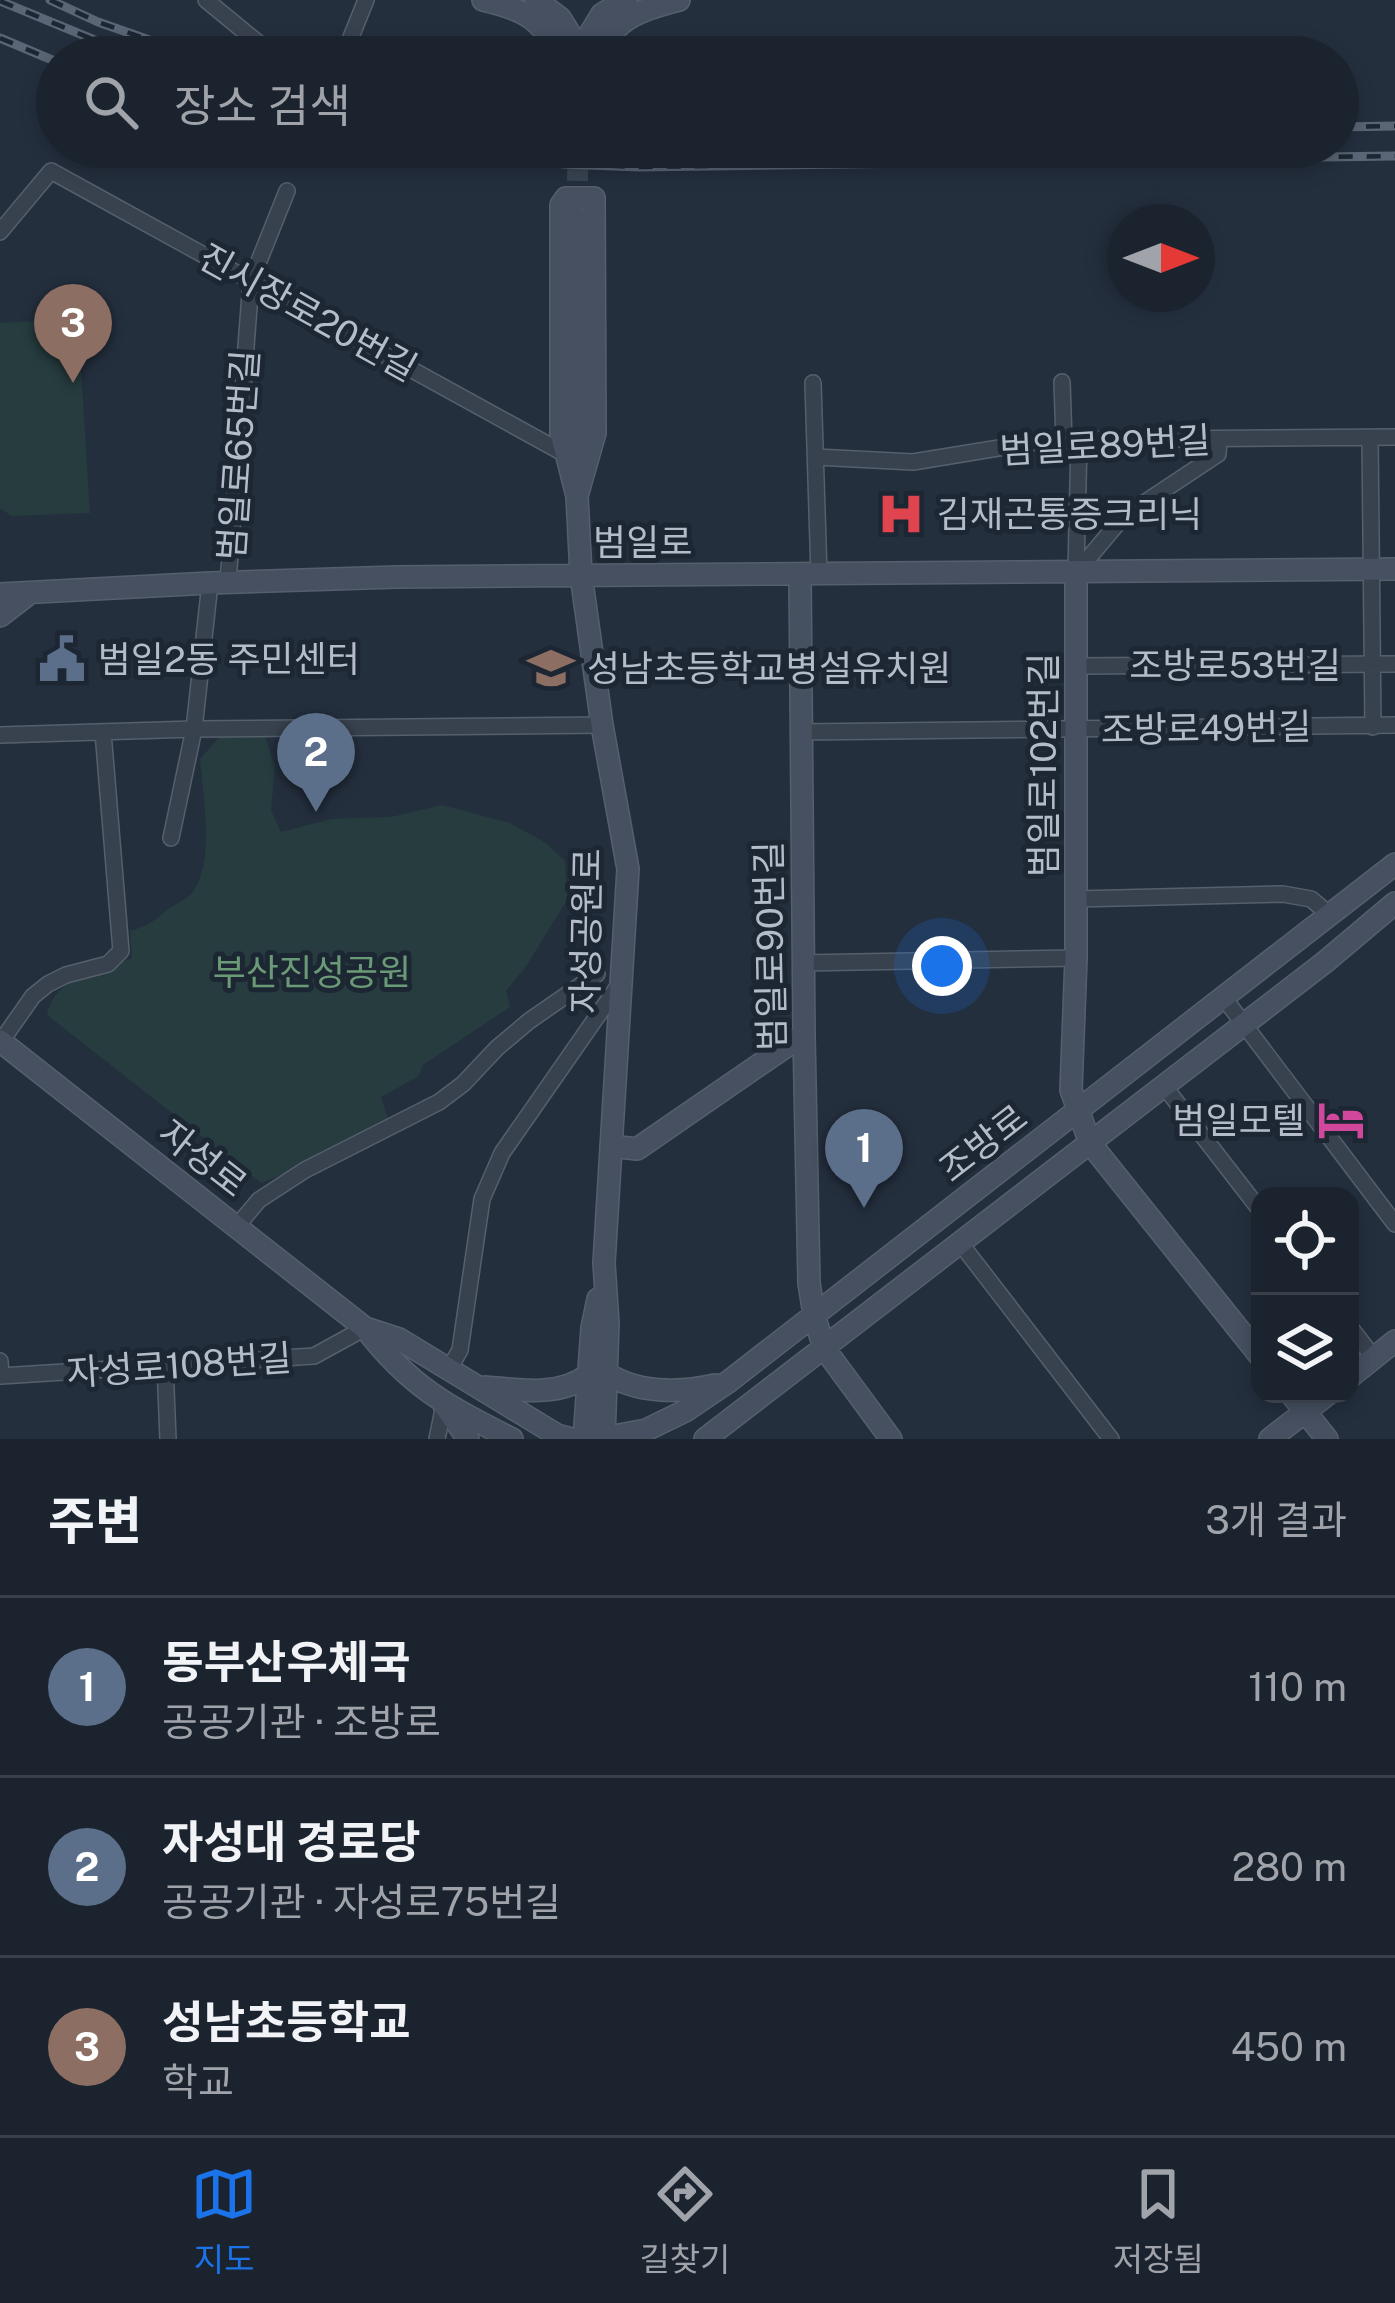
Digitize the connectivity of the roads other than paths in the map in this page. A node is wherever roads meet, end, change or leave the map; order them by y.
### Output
1 (206, 0) edge
2 (366, 0) edge
3 (483, 0) edge
4 (536, 0) edge
5 (626, 0) edge
6 (679, 0) edge
7 (250, 36) edge
8 (351, 36) edge
9 (550, 36) edge
10 (570, 36) edge
11 (590, 36) edge
12 (603, 36) edge
13 (287, 191) dead end
14 (577, 218) tunnel mouth
15 (0, 232) edge
16 (251, 280) junction
17 (813, 382) dead end
18 (1062, 382) dead end
19 (1395, 437) edge
20 (1370, 438) junction
21 (1219, 440) junction
22 (1072, 441) junction
23 (566, 454) junction
24 (816, 457) junction
25 (577, 496) junction
26 (1383, 569) edge
27 (1076, 573) junction
28 (0, 575) edge
29 (581, 575) junction
30 (810, 576) junction
31 (219, 582) junction
32 (30, 593) junction
33 (0, 594) edge
34 (0, 616) edge
35 (1372, 664) junction
36 (1395, 664) edge
37 (1076, 666) junction
38 (602, 725) junction
39 (1395, 725) edge
40 (1372, 727) junction
41 (194, 730) junction
42 (1076, 730) junction
43 (104, 732) junction
44 (802, 732) junction
45 (0, 735) edge
46 (171, 838) dead end
47 (1394, 866) edge
48 (1076, 899) junction
49 (1395, 903) edge
50 (1330, 914) junction
51 (1076, 958) junction
52 (803, 963) junction
53 (597, 974) dead end
54 (619, 985) junction
55 (1224, 998) junction
56 (1243, 1024) junction
57 (804, 1034) junction
58 (0, 1042) edge
59 (1165, 1086) junction
60 (1078, 1112) junction
61 (1090, 1143) junction
62 (611, 1146) junction
63 (1251, 1198) edge
64 (1395, 1224) edge
65 (237, 1226) junction
66 (961, 1244) junction
67 (814, 1315) junction
68 (364, 1328) junction
69 (1359, 1339) edge
70 (1395, 1341) edge
71 (1251, 1345) edge
72 (824, 1348) junction
73 (1374, 1358) junction
74 (0, 1361) edge
75 (165, 1365) junction
76 (449, 1369) junction
77 (1359, 1370) edge
78 (597, 1374) junction
79 (728, 1382) junction
80 (478, 1387) junction
81 (1298, 1403) edge
82 (444, 1405) junction
83 (168, 1439) edge
84 (437, 1439) edge
85 (468, 1439) edge
86 (512, 1439) edge
87 (572, 1439) edge
88 (584, 1439) edge
89 (602, 1439) edge
90 (705, 1439) edge
91 (891, 1439) edge
92 (1111, 1439) edge
93 (1270, 1439) edge
94 (1327, 1439) edge

1 - 7 street
2 - 8 street
3 - 9 main road
4 - 10 main road
5 - 11 main road
6 - 12 main road
13 - 16 street, 범일로65번길
14 - 25 main road
15 - 16 street, 진시장로20번길
16 - 23 street, 진시장로20번길
16 - 31 street, 범일로65번길
17 - 24 street
18 - 22 street
19 - 20 street, 범일로89번길
20 - 21 street, 범일로89번길
20 - 26 street
21 - 22 street, 범일로89번길
21 - 27 street
22 - 24 street, 범일로89번길
22 - 27 street
23 - 25 main road
23 - 25 main road
24 - 30 street
25 - 29 main road, 자성공원로
26 - 27 main road, 범일로
26 - 35 street
27 - 30 main road, 범일로
27 - 37 main road, 범일로102번길
28 - 32 main road
29 - 30 main road, 범일로
29 - 31 main road, 범일로
29 - 38 main road, 자성공원로
30 - 44 main road, 범일로90번길
31 - 32 main road, 범일로
31 - 41 street
32 - 33 main road, 범일로
32 - 34 main road
35 - 36 street, 조방로53번길
35 - 37 street, 조방로53번길
35 - 40 street
37 - 42 main road, 범일로102번길
38 - 41 street
38 - 54 main road, 자성공원로
39 - 40 street, 조방로49번길
40 - 42 street, 조방로49번길
41 - 43 street
41 - 46 street
42 - 44 street, 조방로49번길
42 - 48 main road, 범일로102번길
43 - 45 street
43 - 58 street
44 - 52 main road, 범일로90번길
47 - 50 main road, 조방로
48 - 50 street
48 - 51 main road, 범일로102번길
49 - 56 main road, 조방로
50 - 55 main road, 조방로
51 - 52 street
51 - 60 main road, 범일로102번길
52 - 57 main road, 범일로90번길
53 - 65 street
54 - 62 main road, 자성공원로
54 - 76 street
55 - 56 street
55 - 60 main road, 조방로
56 - 59 main road, 조방로
56 - 64 street
57 - 62 main road
57 - 67 main road, 범일로90번길
58 - 65 main road, 자성로
59 - 61 main road, 조방로
59 - 63 street
60 - 61 main road, 범일로102번길
60 - 67 main road, 조방로
61 - 66 main road, 조방로
61 - 71 main road, 범일로102번길
62 - 78 main road, 자성공원로
65 - 68 main road, 자성로
66 - 72 main road, 조방로
66 - 92 street
67 - 72 main road, 범일로90번길
67 - 79 main road, 조방로
68 - 75 street, 자성로108번길
68 - 76 main road, 자성로
68 - 82 main road, 자성로
69 - 73 street
70 - 73 main road
72 - 90 main road, 조방로
72 - 91 main road, 범일로90번길
73 - 77 main road
74 - 75 street, 자성로108번길
75 - 83 street
76 - 80 main road, 자성로
78 - 79 main road
78 - 80 main road
78 - 88 main road, 자성공원로
78 - 89 main road, 자성공원로
79 - 89 main road, 조방로
80 - 87 main road, 자성로
81 - 93 main road
81 - 94 main road
82 - 84 street
82 - 85 main road
82 - 86 main road, 자성로

